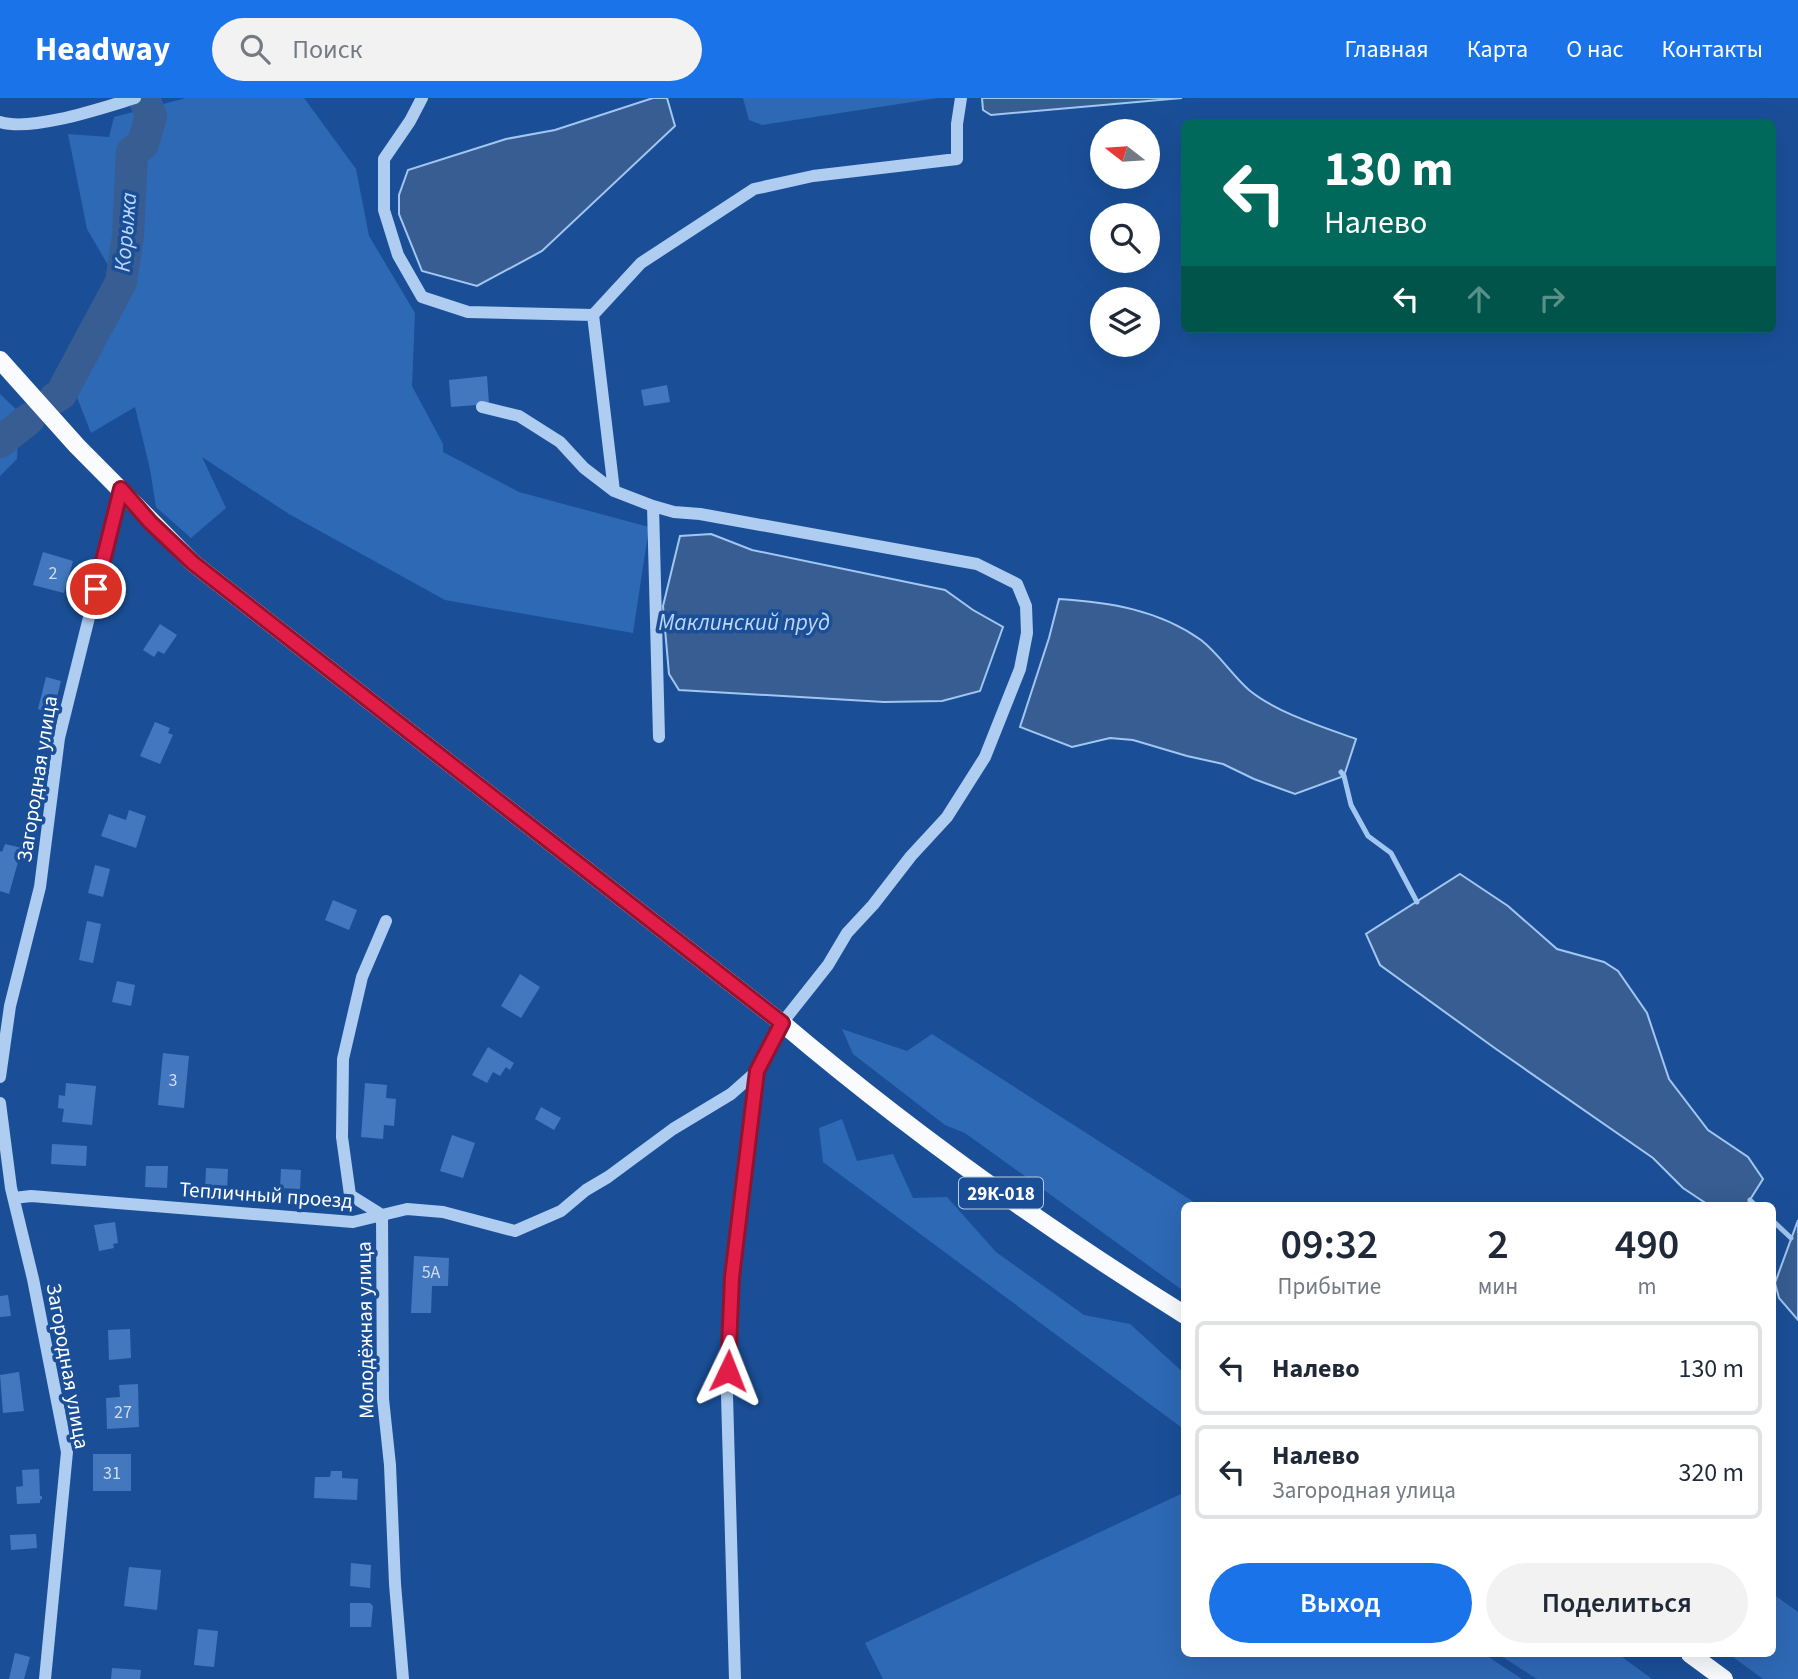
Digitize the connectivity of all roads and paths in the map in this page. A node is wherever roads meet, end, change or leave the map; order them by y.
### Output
1 (135, 98) edge
2 (422, 98) edge
3 (961, 98) edge
4 (0, 121) edge
5 (593, 315) junction
6 (0, 360) edge
7 (482, 407) dead end
8 (121, 489) junction
9 (614, 491) junction
10 (653, 506) junction
11 (659, 737) dead end
12 (386, 921) dead end
13 (782, 1023) junction
14 (757, 1071) junction
15 (0, 1077) edge
16 (0, 1103) edge
17 (14, 1198) junction
18 (382, 1215) junction
19 (1181, 1312) edge
20 (1694, 1657) edge
21 (46, 1679) edge
22 (403, 1679) edge
23 (735, 1679) edge
24 (1724, 1679) edge

1 - 4 street
2 - 5 street
3 - 5 street
5 - 9 street
6 - 8 main road, 29К-018
7 - 9 street
8 - 13 main road, 29К-018
8 - 15 street, Загородная улица
9 - 10 street
10 - 11 street
10 - 13 street
12 - 18 street, Молодёжная улица
13 - 14 street
13 - 19 main road, 29К-018
14 - 18 street, Тепличный проезд
14 - 23 street
16 - 17 street, Загородная улица
17 - 18 street, Тепличный проезд
17 - 21 street, Загородная улица
18 - 22 street, Молодёжная улица
20 - 24 main road

